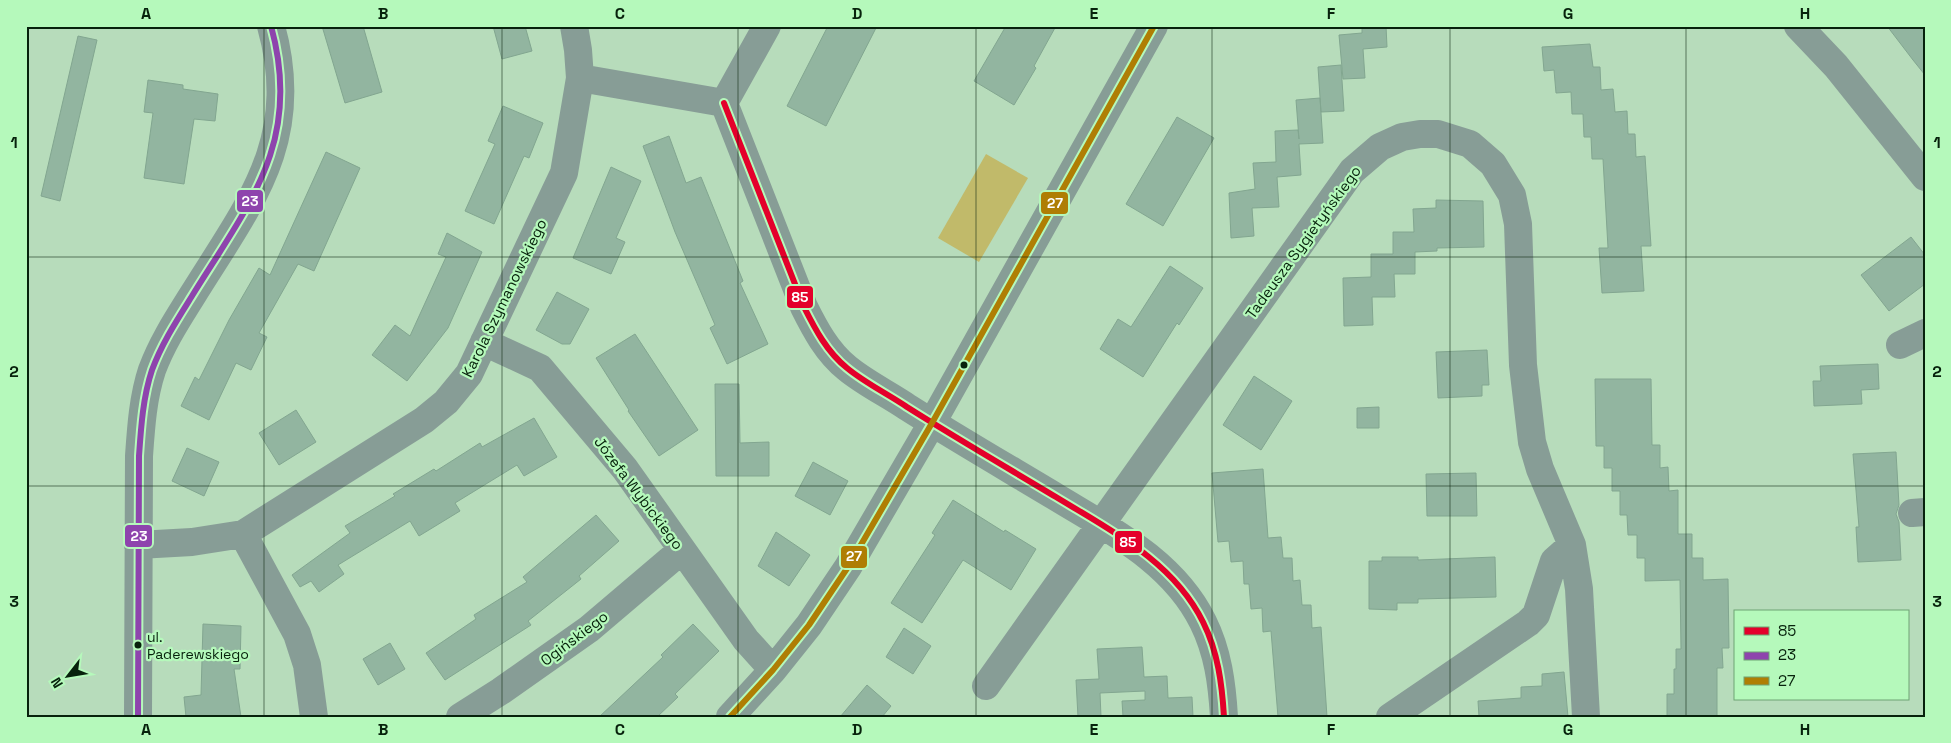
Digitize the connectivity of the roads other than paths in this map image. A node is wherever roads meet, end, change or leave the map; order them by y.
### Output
1 (271, 26) edge
2 (574, 26) edge
3 (767, 26) edge
4 (1154, 26) edge
5 (1798, 26) edge
6 (580, 78) junction
7 (724, 103) junction
8 (1925, 177) edge
9 (1925, 333) edge
10 (484, 342) junction
11 (1900, 345) dead end
12 (932, 422) junction
13 (1101, 524) junction
14 (243, 534) junction
15 (1572, 545) junction
16 (138, 546) junction
17 (682, 550) junction
18 (773, 670) junction
19 (986, 686) dead end
20 (138, 717) edge
21 (314, 717) edge
22 (460, 717) edge
23 (730, 717) edge
24 (1224, 717) edge
25 (1390, 717) edge
26 (1586, 717) edge

1 - 16 street
2 - 6 street, Karola Szymanowskiego
3 - 7 street
4 - 12 street
5 - 8 street
6 - 7 street
6 - 10 street, Karola Szymanowskiego
7 - 12 street
9 - 11 street
10 - 14 street, Karola Szymanowskiego
10 - 17 street, Józefa Wybickiego
12 - 13 street
12 - 18 street
13 - 15 street, Tadeusza Sygietyńskiego
13 - 19 street, Tadeusza Sygietyńskiego
13 - 24 street
14 - 16 street, Karola Szymanowskiego
14 - 21 street
15 - 25 street
15 - 26 street, Tadeusza Sygietyńskiego
16 - 20 street
17 - 18 street, Józefa Wybickiego
17 - 22 street, Ogińskiego
18 - 23 street

